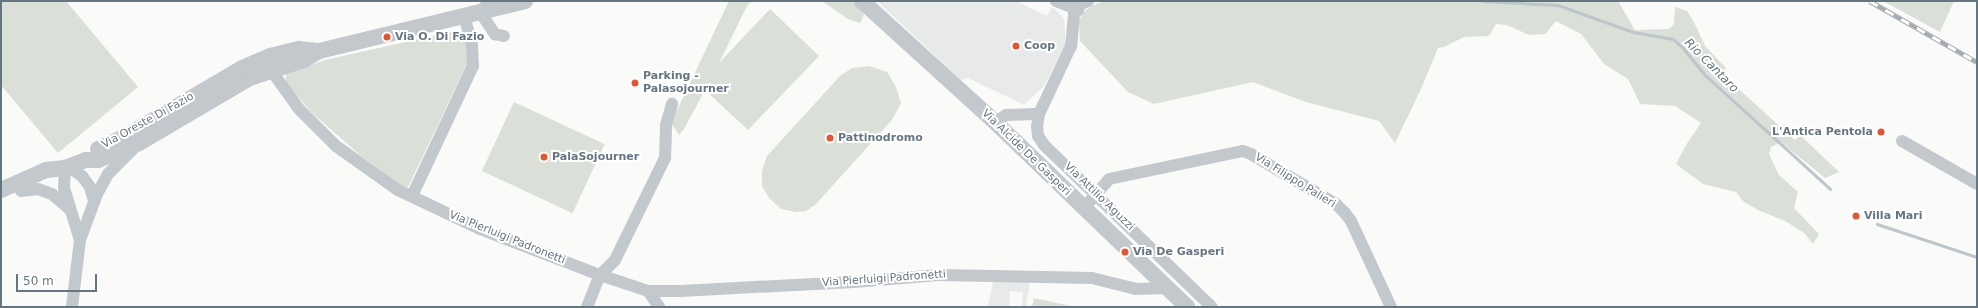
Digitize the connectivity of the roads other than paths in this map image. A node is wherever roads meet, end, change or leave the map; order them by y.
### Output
1 (525, 1) edge
2 (862, 1) edge
3 (1056, 1) edge
4 (1088, 1) edge
5 (485, 6) edge
6 (1078, 10) junction
7 (464, 16) junction
8 (504, 36) dead end
9 (319, 51) junction
10 (271, 70) junction
11 (672, 104) dead end
12 (1039, 114) junction
13 (995, 122) junction
14 (1902, 141) dead end
15 (139, 142) junction
16 (86, 160) junction
17 (67, 167) junction
18 (1977, 184) edge
19 (1, 190) edge
20 (21, 191) junction
21 (1096, 193) junction
22 (412, 196) junction
23 (1, 200) edge
24 (94, 201) junction
25 (1084, 208) junction
26 (70, 211) junction
27 (80, 240) junction
28 (600, 275) junction
29 (648, 291) junction
30 (1177, 298) edge
31 (72, 307) edge
32 (587, 307) edge
33 (659, 307) edge
34 (1208, 307) edge
35 (1212, 307) edge
36 (1391, 307) edge

1 - 5 street, Via Oreste Di Fazio
2 - 13 street, Via Alcide De Gasperi
3 - 6 street
4 - 6 street
5 - 7 street, Via Oreste Di Fazio
5 - 8 street
6 - 12 street
7 - 9 street, Via Oreste Di Fazio
7 - 22 street
9 - 10 street, Via Oreste Di Fazio
9 - 16 street, Via Oreste Di Fazio
10 - 15 street, Via Oreste Di Fazio
10 - 22 street, Via Pierluigi Padronetti
11 - 28 street
12 - 13 street
12 - 21 street, Via Attilio Aguzzi
13 - 25 street, Via Alcide De Gasperi
14 - 18 street
15 - 16 street, Via Oreste Di Fazio
15 - 24 street
16 - 17 street
17 - 19 street
17 - 20 street
17 - 24 street
17 - 26 street
20 - 23 street
20 - 26 street
21 - 25 street, Via Filippo Palieri
21 - 35 street, Via Attilio Aguzzi
21 - 36 street, Via Filippo Palieri
22 - 28 street, Via Pierluigi Padronetti
24 - 27 street
25 - 30 street, Via Alcide De Gasperi
26 - 27 street
27 - 31 street
28 - 29 street, Via Pierluigi Padronetti
28 - 32 street
29 - 30 street, Via Pierluigi Padronetti
29 - 33 street
30 - 34 street, Via Pierluigi Padronetti

